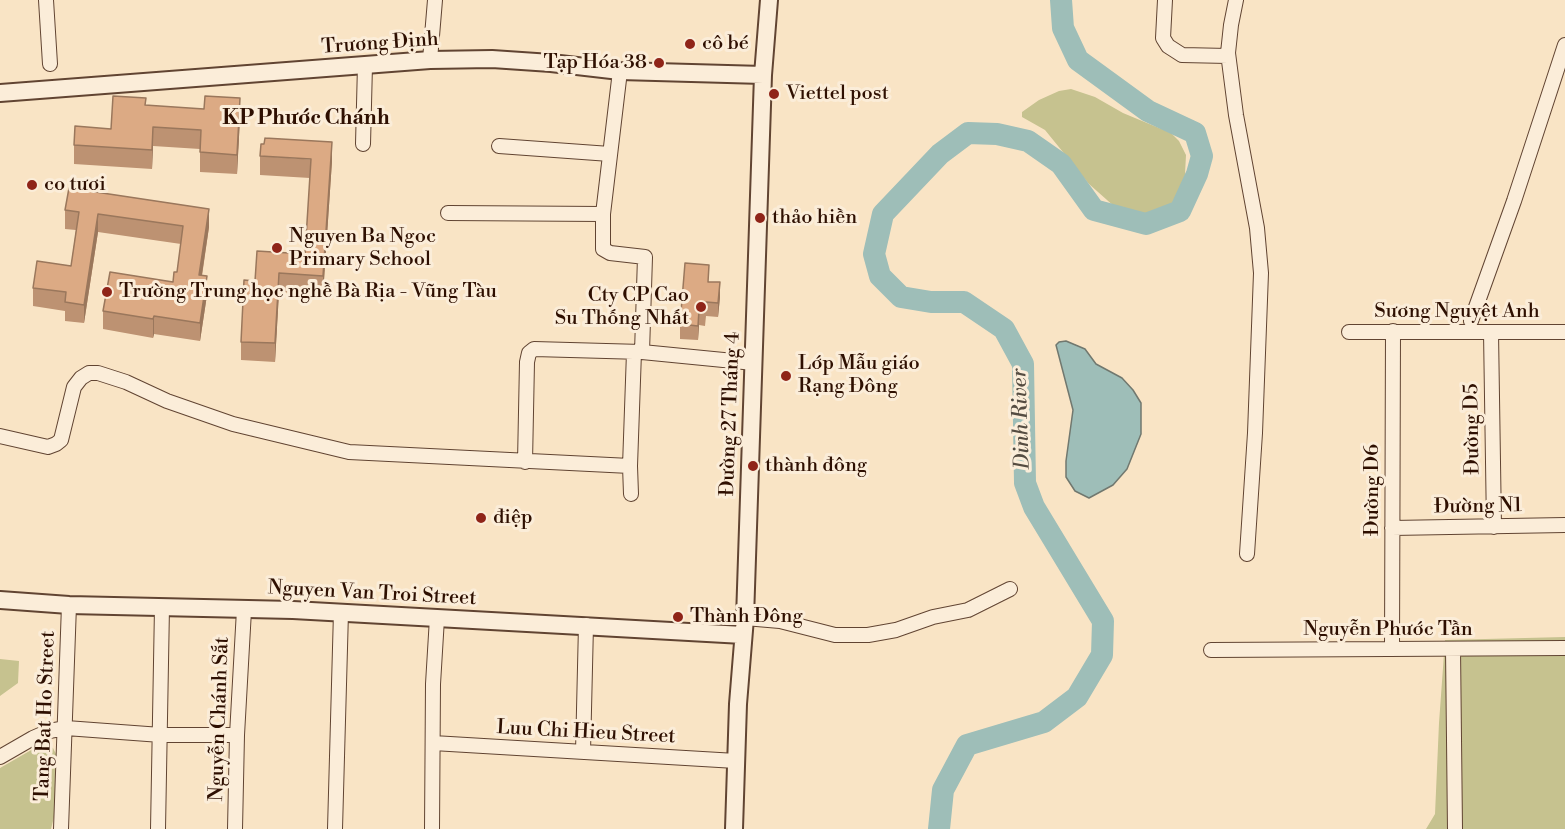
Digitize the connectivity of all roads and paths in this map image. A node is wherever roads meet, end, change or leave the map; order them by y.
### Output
1 (46, 0) edge
2 (435, 0) edge
3 (769, 0) edge
4 (1165, 0) edge
5 (1236, 0) edge
6 (1565, 45) edge
7 (1228, 56) junction
8 (430, 60) junction
9 (50, 64) dead end
10 (365, 65) junction
11 (620, 71) junction
12 (763, 75) junction
13 (0, 93) edge
14 (363, 144) dead end
15 (499, 146) dead end
16 (610, 154) junction
17 (448, 213) dead end
18 (603, 214) junction
19 (1471, 321) dead end
20 (1350, 332) dead end
21 (1393, 332) junction
22 (1491, 332) junction
23 (1565, 332) edge
24 (638, 352) junction
25 (754, 363) junction
26 (0, 436) edge
27 (525, 462) junction
28 (630, 466) junction
29 (631, 494) dead end
30 (1565, 525) edge
31 (1494, 526) junction
32 (1392, 528) junction
33 (1247, 554) dead end
34 (1010, 589) dead end
35 (0, 600) edge
36 (69, 605) junction
37 (162, 607) junction
38 (244, 610) junction
39 (341, 612) junction
40 (437, 618) junction
41 (586, 625) junction
42 (744, 626) junction
43 (1565, 648) edge
44 (1392, 649) junction
45 (1453, 649) junction
46 (1211, 650) dead end
47 (66, 728) junction
48 (161, 735) junction
49 (237, 735) junction
50 (433, 743) junction
51 (583, 752) junction
52 (0, 757) edge
53 (736, 761) junction
54 (61, 829) edge
55 (158, 829) edge
56 (235, 829) edge
57 (335, 829) edge
58 (432, 829) edge
59 (734, 829) edge
60 (1455, 829) edge

1 - 9 street
2 - 8 street
3 - 12 street, Đường 27 Tháng 4
4 - 7 street
5 - 7 street
6 - 19 street
7 - 33 street
8 - 10 street, Trương Định
8 - 11 street, Trương Định
10 - 13 street, Trương Định
10 - 14 street
11 - 12 street, Trương Định
11 - 16 street
12 - 25 street, Đường 27 Tháng 4
15 - 16 street
16 - 18 street
17 - 18 street
18 - 24 street
20 - 21 street, Sương Nguyệt Anh
21 - 22 street, Sương Nguyệt Anh
21 - 32 street, Đường D6
22 - 23 street, Sương Nguyệt Anh
22 - 31 street, Đường D5
24 - 25 street
24 - 27 street
24 - 28 street
25 - 42 street, Đường 27 Tháng 4
26 - 27 street
27 - 28 street
28 - 29 street
30 - 31 street, Đường N1
31 - 32 street, Đường N1
32 - 44 street, Đường D6
34 - 42 street
35 - 36 street, Nguyen Van Troi Street
36 - 37 street, Nguyen Van Troi Street
36 - 47 street, Tang Bat Ho Street
37 - 38 street, Nguyen Van Troi Street
37 - 48 street
38 - 39 street, Nguyen Van Troi Street
38 - 49 street, Nguyễn Chánh Sắt
39 - 40 street, Nguyen Van Troi Street
39 - 57 street
40 - 41 street, Nguyen Van Troi Street
40 - 50 street
41 - 42 street, Nguyen Van Troi Street
41 - 51 street
42 - 53 street, Đường 27 Tháng 4
43 - 45 street, Nguyễn Phước Tần
44 - 45 street, Nguyễn Phước Tần
44 - 46 street, Nguyễn Phước Tần
45 - 60 street
47 - 48 street
47 - 52 street
47 - 54 street, Tang Bat Ho Street
48 - 49 street
48 - 55 street
49 - 56 street, Nguyễn Chánh Sắt
50 - 51 street, Luu Chi Hieu Street
50 - 58 street
51 - 53 street, Luu Chi Hieu Street
53 - 59 street, Đường 27 Tháng 4

